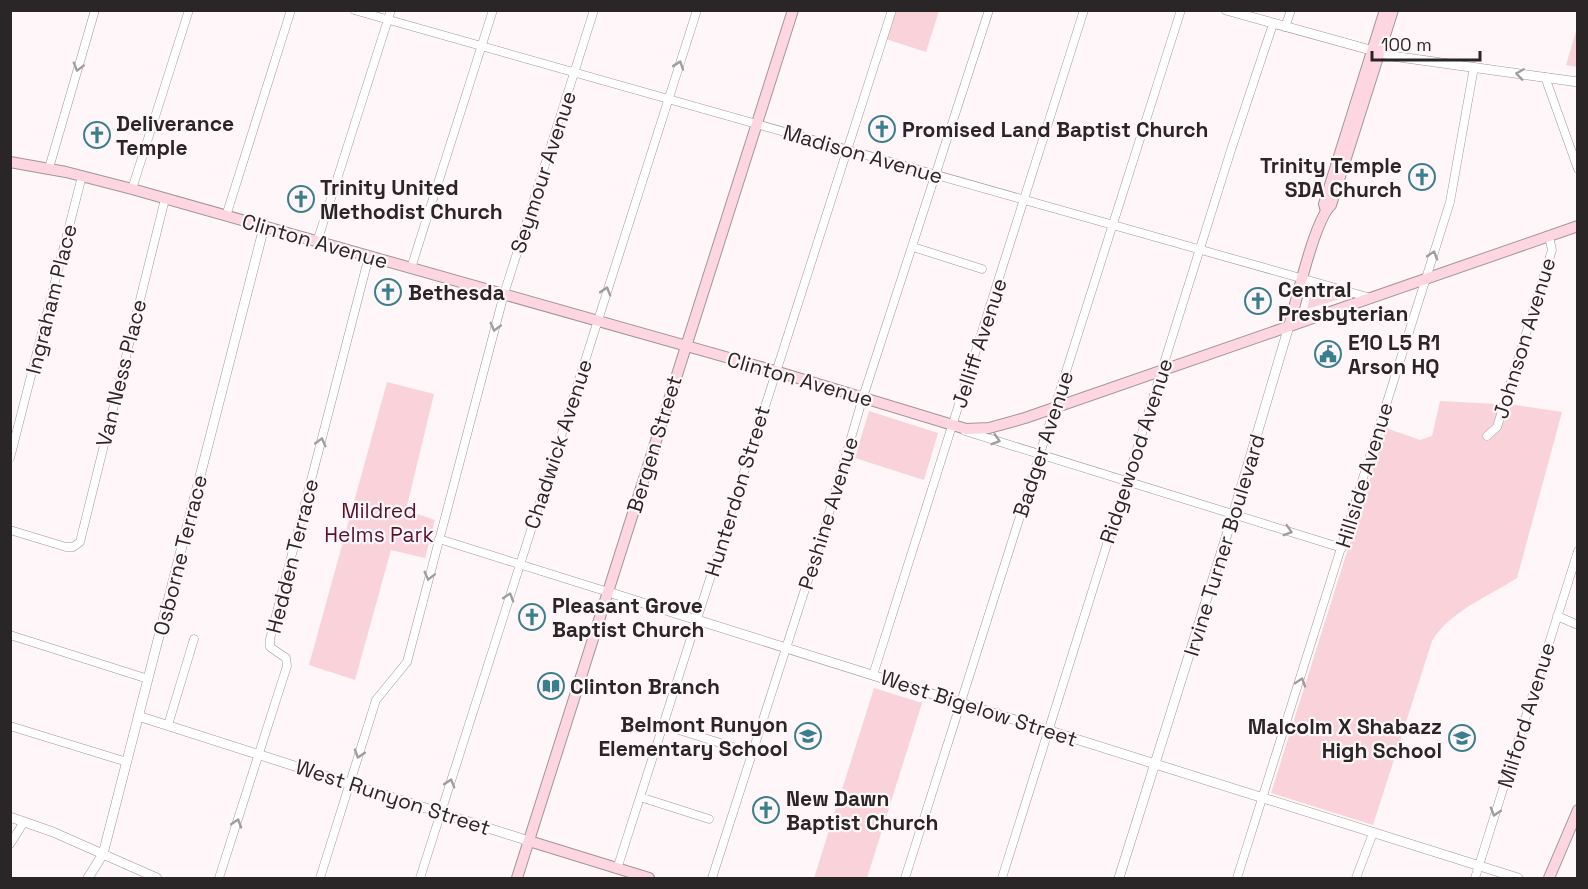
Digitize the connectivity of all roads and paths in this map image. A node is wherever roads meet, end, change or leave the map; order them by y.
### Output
1 (95, 10) edge
2 (189, 10) edge
3 (291, 10) edge
4 (354, 10) edge
5 (391, 10) edge
6 (493, 10) edge
7 (594, 10) edge
8 (697, 10) edge
9 (793, 10) edge
10 (892, 10) edge
11 (989, 10) edge
12 (1084, 10) edge
13 (1181, 10) edge
14 (1226, 10) edge
15 (1291, 10) edge
16 (1385, 10) edge
17 (1393, 10) edge
18 (388, 20) junction
19 (1273, 24) junction
20 (1286, 27) junction
21 (481, 46) junction
22 (1375, 52) junction
23 (1474, 67) junction
24 (574, 73) junction
25 (1545, 77) junction
26 (1578, 82) edge
27 (667, 99) junction
28 (756, 123) junction
29 (847, 150) junction
30 (10, 162) edge
31 (49, 168) junction
32 (1578, 169) edge
33 (937, 175) junction
34 (82, 176) junction
35 (132, 189) junction
36 (165, 199) junction
37 (1025, 200) junction
38 (226, 216) junction
39 (1113, 224) junction
40 (1578, 226) edge
41 (264, 227) junction
42 (1549, 236) junction
43 (317, 242) junction
44 (914, 248) junction
45 (1201, 248) junction
46 (369, 256) junction
47 (411, 268) junction
48 (982, 269) dead end
49 (1304, 277) junction
50 (1425, 279) junction
51 (504, 294) junction
52 (1371, 298) junction
53 (597, 321) junction
54 (1289, 326) junction
55 (686, 345) junction
56 (775, 371) junction
57 (1161, 371) junction
58 (863, 397) junction
59 (1054, 409) junction
60 (952, 427) junction
61 (1487, 436) dead end
62 (1040, 454) junction
63 (10, 458) edge
64 (1126, 481) junction
65 (1233, 515) junction
66 (11, 531) edge
67 (439, 539) junction
68 (1342, 548) junction
69 (1578, 551) edge
70 (519, 565) junction
71 (608, 592) junction
72 (1557, 616) junction
73 (696, 620) junction
74 (1578, 625) edge
75 (10, 635) edge
76 (194, 639) dead end
77 (784, 648) junction
78 (873, 675) junction
79 (148, 679) junction
80 (961, 702) junction
81 (138, 716) junction
82 (168, 725) junction
83 (663, 725) junction
84 (10, 726) edge
85 (1047, 730) junction
86 (733, 747) dead end
87 (259, 754) junction
88 (127, 762) junction
89 (1155, 765) junction
90 (350, 783) junction
91 (640, 797) junction
92 (1262, 797) junction
93 (1577, 812) edge
94 (441, 813) junction
95 (10, 817) edge
96 (709, 819) dead end
97 (24, 822) junction
98 (1373, 833) junction
99 (529, 841) junction
100 (10, 844) edge
101 (103, 854) junction
102 (1479, 866) junction
103 (618, 868) junction
104 (88, 879) edge
105 (157, 879) edge
106 (219, 879) edge
107 (320, 879) edge
108 (420, 879) edge
109 (517, 879) edge
110 (649, 879) edge
111 (712, 879) edge
112 (905, 879) edge
113 (1002, 879) edge
114 (1119, 879) edge
115 (1237, 879) edge
116 (1356, 879) edge
117 (1474, 879) edge
118 (1518, 879) edge
119 (1549, 879) edge

1 -> 31 street
2 - 35 street
3 - 38 street
4 - 18 street, Madison Avenue
5 - 18 street
6 - 21 street
7 - 24 street, Seymour Avenue
27 -> 8 street, Chadwick Avenue
9 - 28 main road, Bergen Street
10 - 29 street, Hunterdon Street
11 - 33 street, Peshine Avenue
12 - 37 street, Jelliff Avenue
13 - 39 street, Badger Avenue
14 - 19 street
15 - 20 street
16 - 22 main road, Irvine Turner Boulevard
17 - 22 main road, Irvine Turner Boulevard
18 - 21 street, Madison Avenue
18 - 43 street
19 - 20 street
19 - 45 street, Ridgewood Avenue
20 - 22 street
21 - 24 street, Madison Avenue
21 - 47 street
22 - 23 street
22 - 49 main road, Irvine Turner Boulevard
25 -> 23 street
50 -> 23 street, Hillside Avenue
24 - 27 street, Madison Avenue
24 - 51 street, Seymour Avenue
25 - 26 street
25 - 32 street
27 - 28 street, Madison Avenue
53 -> 27 street, Chadwick Avenue
28 - 29 street, Madison Avenue
28 - 55 main road, Bergen Street
29 - 33 street, Madison Avenue
29 - 56 street, Hunterdon Street
30 - 31 main road, Clinton Avenue
31 - 34 main road, Clinton Avenue
33 - 37 street, Madison Avenue
33 - 44 street, Peshine Avenue
34 - 35 main road, Clinton Avenue
34 - 63 street, Ingraham Place
35 - 36 main road, Clinton Avenue
36 - 38 main road, Clinton Avenue
36 - 66 street, Van Ness Place
37 - 39 street, Madison Avenue
37 - 60 street, Jelliff Avenue
38 - 41 main road, Clinton Avenue
39 - 45 street, Madison Avenue
39 - 59 street, Badger Avenue
40 - 42 main road, Clinton Avenue
41 - 43 main road, Clinton Avenue
41 - 79 street, Osborne Terrace
42 - 50 main road, Clinton Avenue
42 - 61 street, Johnson Avenue
43 - 46 main road, Clinton Avenue
44 - 48 street
44 - 58 street, Peshine Avenue
45 - 49 street, Madison Avenue
45 - 57 street, Ridgewood Avenue
46 - 47 main road, Clinton Avenue
87 -> 46 street, Hedden Terrace
47 - 51 main road, Clinton Avenue
49 - 52 street, Madison Avenue
49 - 54 main road, Irvine Turner Boulevard
50 - 52 main road, Clinton Avenue
50 - 68 street, Hillside Avenue
51 - 53 main road, Clinton Avenue
51 -> 67 street, Seymour Avenue
52 - 54 main road, Clinton Avenue
53 - 55 main road, Clinton Avenue
53 - 70 street, Chadwick Avenue
54 - 57 main road, Clinton Avenue
54 - 65 street, Irvine Turner Boulevard
55 - 56 main road, Clinton Avenue
55 - 71 main road, Bergen Street
56 - 58 main road, Clinton Avenue
56 - 73 street, Hunterdon Street
57 - 59 main road, Clinton Avenue
57 - 64 street, Ridgewood Avenue
58 - 60 main road, Clinton Avenue
58 - 77 street, Peshine Avenue
59 - 60 main road, Clinton Avenue
59 - 62 street, Badger Avenue
60 -> 62 street
60 - 78 street, Jelliff Avenue
62 - 64 street
62 - 80 street, Badger Avenue
64 - 65 street
64 - 85 street, Ridgewood Avenue
65 -> 68 street
65 - 89 street, Irvine Turner Boulevard
67 - 70 street, West Bigelow Street
67 -> 90 street, Seymour Avenue
92 -> 68 street, Hillside Avenue
69 - 72 street, Milford Avenue
70 - 71 street, West Bigelow Street
94 -> 70 street, Chadwick Avenue
71 - 73 street, West Bigelow Street
71 - 99 main road, Bergen Street
72 - 74 street
72 -> 102 street, Milford Avenue
73 - 77 street, West Bigelow Street
73 - 83 street, Hunterdon Street
75 - 79 street
76 - 82 street
77 - 78 street, West Bigelow Street
77 - 111 street, Peshine Avenue
78 - 80 street, West Bigelow Street
79 - 81 street, Osborne Terrace
80 - 85 street, West Bigelow Street
80 - 112 street, Badger Avenue
81 - 82 street, West Runyon Street
81 - 88 street, Osborne Terrace
82 - 87 street, West Runyon Street
83 - 86 street
83 - 91 street, Hunterdon Street
84 - 88 street
85 - 89 street, West Bigelow Street
85 - 113 street, Ridgewood Avenue
87 - 90 street, West Runyon Street
106 -> 87 street, Hedden Terrace
88 - 101 street, Osborne Terrace
89 - 92 street, West Bigelow Street
89 - 114 street, Irvine Turner Boulevard
90 - 94 street, West Runyon Street
90 - 107 street, Seymour Avenue
91 - 96 street
91 - 103 street, Hunterdon Street
92 - 98 street, West Bigelow Street
92 - 115 street, Hillside Avenue
93 - 119 main road
94 - 99 street, West Runyon Street
94 - 108 street, Chadwick Avenue
95 - 97 street
97 - 100 street
97 - 101 street
98 - 102 street, West Bigelow Street
98 - 116 street
99 - 103 main road, West Runyon Street
99 - 109 main road, Bergen Street
101 - 104 street, Osborne Terrace
101 - 105 street
102 - 117 street, Milford Avenue
102 - 118 street, West Bigelow Street
103 - 110 main road, West Runyon Street

